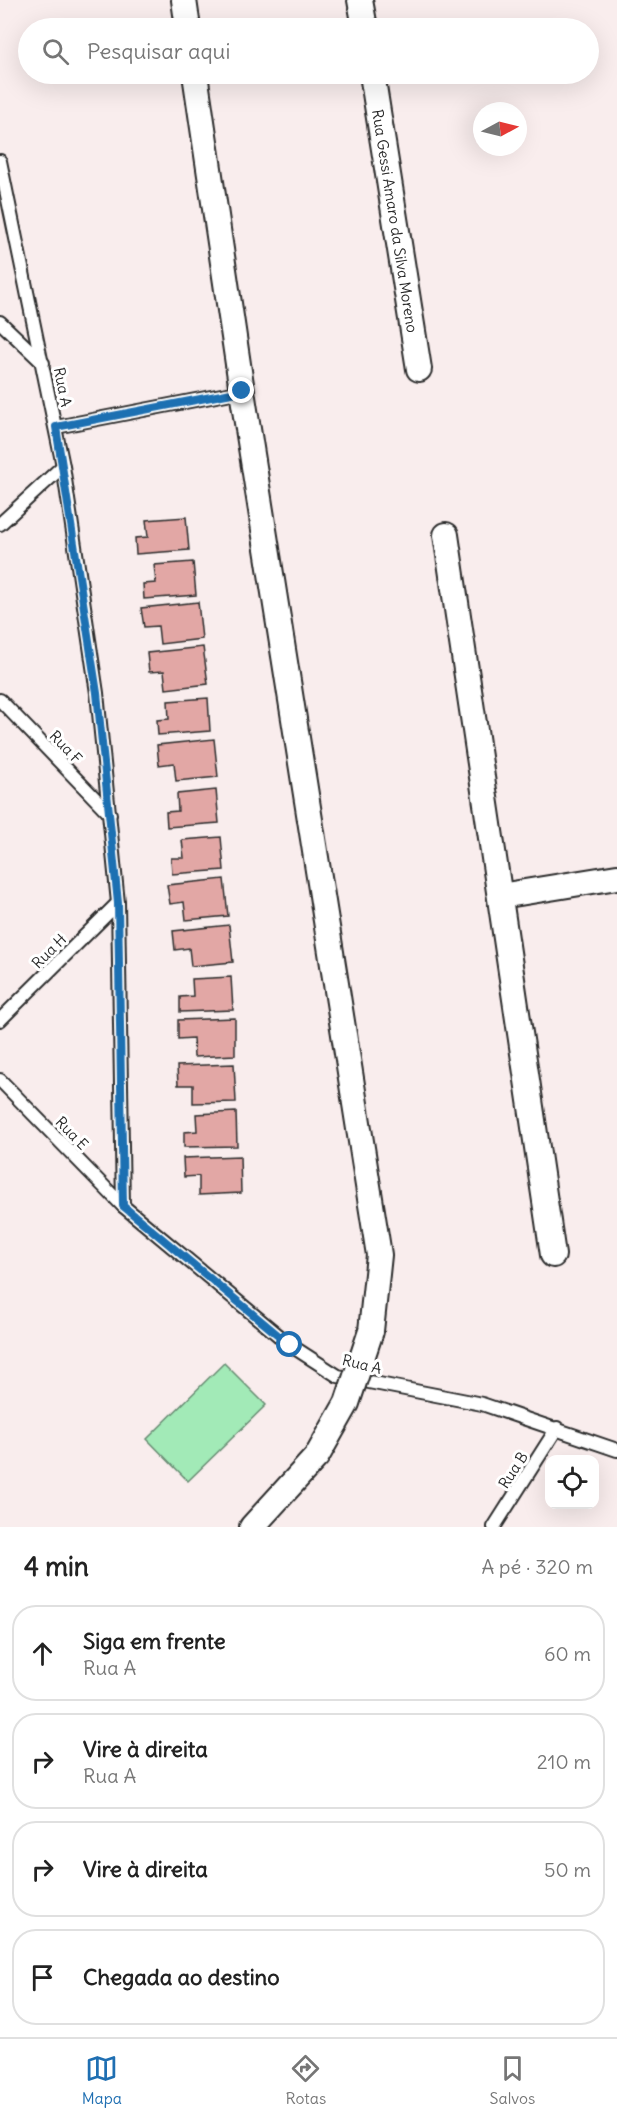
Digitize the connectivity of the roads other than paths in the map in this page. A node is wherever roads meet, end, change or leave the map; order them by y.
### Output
1 (184, 0) edge
2 (360, 0) edge
3 (187, 18) edge
4 (363, 18) edge
5 (196, 84) edge
6 (374, 84) edge
7 (0, 161) edge
8 (0, 322) edge
9 (44, 364) junction
10 (419, 369) dead end
11 (242, 391) junction
12 (56, 427) junction
13 (63, 466) junction
14 (0, 524) edge
15 (446, 535) dead end
16 (0, 700) edge
17 (110, 814) junction
18 (617, 877) edge
19 (501, 896) junction
20 (118, 903) junction
21 (0, 1020) edge
22 (0, 1080) edge
23 (123, 1206) junction
24 (553, 1255) dead end
25 (557, 1428) junction
26 (617, 1450) edge
27 (252, 1527) edge
28 (494, 1527) edge

1 - 3 street
2 - 4 street
5 - 11 street
6 - 10 street, Rua Gessi Amaro da Silva Moreno
7 - 9 lane, Rua A
8 - 9 lane
9 - 12 lane, Rua A
11 - 12 lane
11 - 27 street, bridge
12 - 13 lane, Rua A
13 - 14 lane
13 - 17 lane, Rua A
15 - 19 street
16 - 17 lane, Rua F
17 - 20 lane, Rua A
18 - 19 street
19 - 24 street
20 - 21 lane, Rua H
20 - 23 lane, Rua A
22 - 23 lane, Rua E
23 - 25 lane, Rua A
25 - 26 lane, Rua A
25 - 28 lane, Rua B

